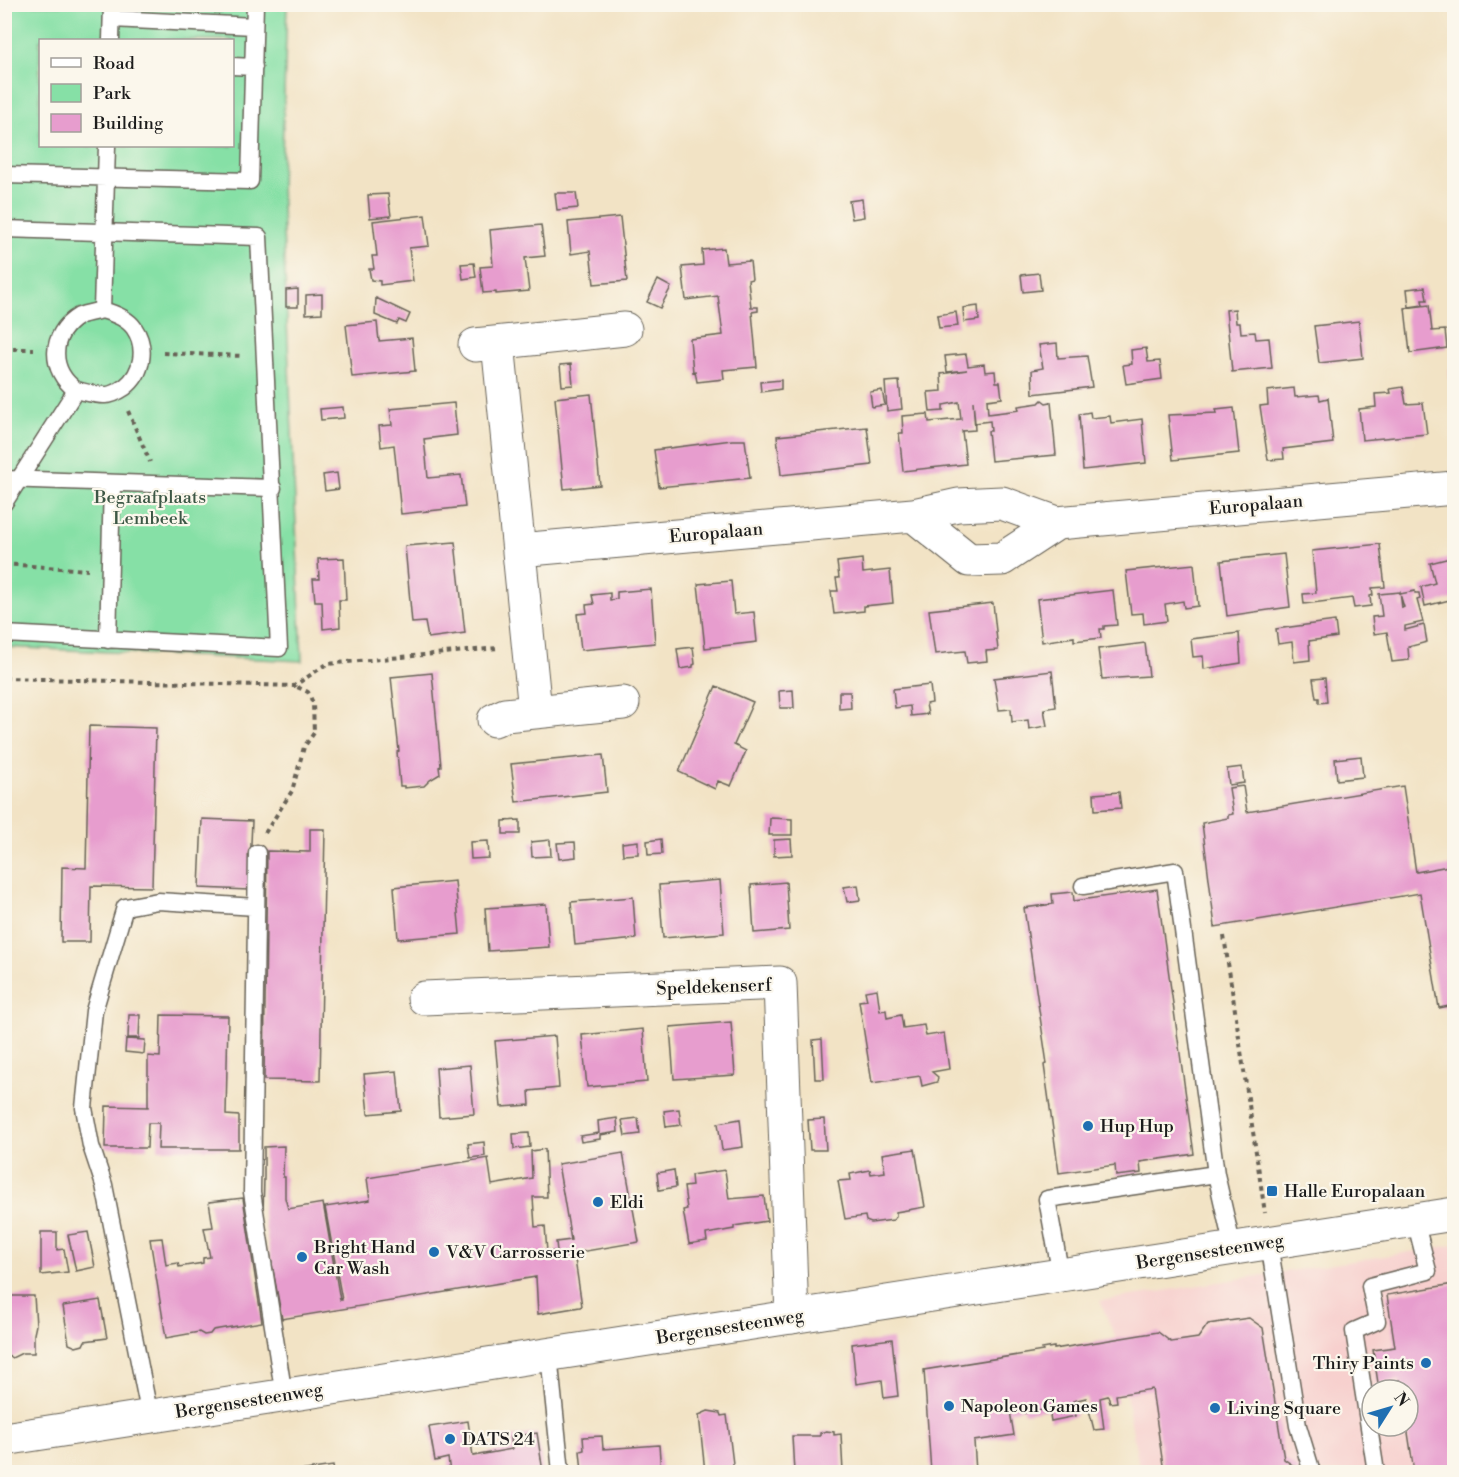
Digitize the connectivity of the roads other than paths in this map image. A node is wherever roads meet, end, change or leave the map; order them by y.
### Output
1 (255, 4) edge
2 (112, 12) edge
3 (254, 26) junction
4 (111, 39) edge
5 (234, 66) edge
6 (254, 67) junction
7 (107, 147) edge
8 (4, 174) edge
9 (106, 176) junction
10 (4, 229) edge
11 (104, 231) junction
12 (102, 310) junction
13 (625, 329) dead end
14 (76, 390) junction
15 (12, 479) edge
16 (112, 484) junction
17 (273, 488) junction
18 (1455, 488) edge
19 (4, 503) edge
20 (913, 515) junction
21 (1057, 523) junction
22 (519, 550) junction
23 (4, 634) edge
24 (108, 640) junction
25 (623, 703) dead end
26 (536, 711) junction
27 (494, 720) dead end
28 (257, 853) road end
29 (1083, 886) dead end
30 (256, 907) junction
31 (424, 998) dead end
32 (1216, 1174) junction
33 (1455, 1214) edge
34 (1415, 1220) junction
35 (1269, 1243) junction
36 (1233, 1249) junction
37 (1061, 1276) junction
38 (792, 1317) junction
39 (549, 1355) junction
40 (284, 1396) junction
41 (150, 1417) junction
42 (4, 1439) edge
43 (561, 1473) edge
44 (1312, 1473) edge
45 (1376, 1473) edge

1 - 3 lane
2 - 3 lane
2 - 4 lane
3 - 6 lane
5 - 6 lane
6 - 9 lane
7 - 9 lane
8 - 9 lane
9 - 11 lane
10 - 11 lane
11 - 12 lane
11 - 17 lane
12 - 14 lane
12 - 14 lane
13 - 22 street
14 - 15 lane
15 - 16 lane
15 - 19 lane
16 - 17 lane
16 - 24 lane
17 - 24 lane
18 - 21 street, Europalaan
20 - 21 street, Europalaan
20 - 21 street, Europalaan
20 - 22 street, Europalaan
22 - 26 street
23 - 24 lane
25 - 26 street
26 - 27 street
28 - 30 lane
29 - 32 lane
30 - 40 lane
30 - 41 lane
31 - 38 street, Speldekenserf
32 - 36 lane
32 - 37 lane
33 - 34 street, Bergensesteenweg
34 - 35 street, Bergensesteenweg
34 - 45 lane
35 - 36 street, Bergensesteenweg
35 - 44 lane
36 - 37 street, Bergensesteenweg
37 - 38 street, Bergensesteenweg
38 - 39 street, Bergensesteenweg
39 - 40 street, Bergensesteenweg
39 - 43 lane
40 - 41 street, Bergensesteenweg
41 - 42 street, Bergensesteenweg

